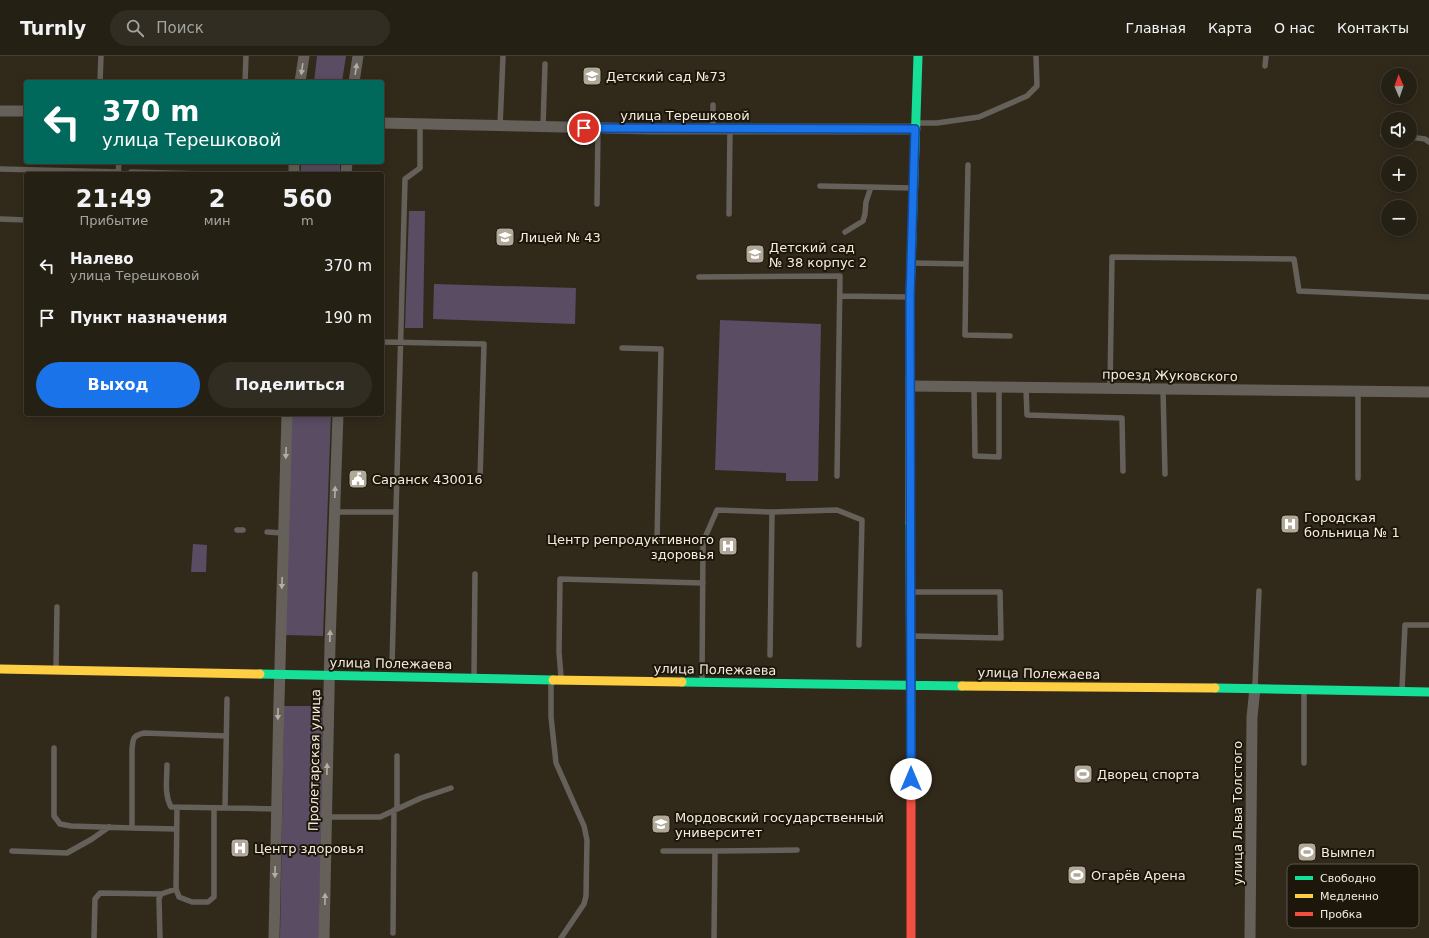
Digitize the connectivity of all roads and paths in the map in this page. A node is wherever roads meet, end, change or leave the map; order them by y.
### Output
1 (101, 56) edge
2 (246, 56) edge
3 (304, 56) edge
4 (358, 56) edge
5 (503, 56) edge
6 (918, 56) edge
7 (1036, 56) edge
8 (1266, 56) edge
9 (545, 64) dead end
10 (1266, 66) dead end
11 (100, 80) edge
12 (245, 80) edge
13 (300, 80) edge
14 (354, 80) edge
15 (713, 105) dead end
16 (0, 111) edge
17 (24, 111) edge
18 (384, 123) edge
19 (420, 124) junction
20 (500, 126) junction
21 (915, 126) junction
22 (543, 127) junction
23 (598, 128) junction
24 (713, 129) junction
25 (730, 129) junction
26 (1417, 138) edge
27 (1429, 142) edge
28 (968, 165) dead end
29 (0, 169) edge
30 (88, 172) edge
31 (820, 186) dead end
32 (871, 187) junction
33 (913, 188) junction
34 (597, 204) dead end
35 (729, 214) dead end
36 (0, 219) edge
37 (24, 220) edge
38 (846, 232) dead end
39 (911, 263) junction
40 (966, 264) junction
41 (699, 277) dead end
42 (840, 296) junction
43 (910, 297) junction
44 (1429, 297) edge
45 (1010, 336) dead end
46 (384, 342) edge
47 (399, 342) junction
48 (622, 348) dead end
49 (911, 386) junction
50 (974, 387) junction
51 (999, 387) junction
52 (1026, 388) junction
53 (1110, 388) junction
54 (1163, 389) junction
55 (1358, 391) junction
56 (1429, 392) edge
57 (287, 416) edge
58 (338, 416) edge
59 (1123, 471) dead end
60 (1165, 474) dead end
61 (837, 476) dead end
62 (1358, 478) dead end
63 (480, 479) dead end
64 (334, 512) junction
65 (396, 512) junction
66 (772, 512) junction
67 (267, 532) dead end
68 (283, 533) junction
69 (703, 542) junction
70 (475, 574) dead end
71 (703, 583) junction
72 (1259, 591) dead end
73 (911, 592) junction
74 (57, 608) dead end
75 (1429, 625) edge
76 (911, 636) junction
77 (859, 645) dead end
78 (770, 655) dead end
79 (392, 666) dead end
80 (0, 669) edge
81 (56, 670) junction
82 (280, 675) junction
83 (330, 675) junction
84 (474, 678) junction
85 (550, 679) junction
86 (561, 679) junction
87 (702, 682) junction
88 (911, 685) junction
89 (1255, 688) junction
90 (1304, 689) junction
91 (1402, 692) junction
92 (1429, 692) edge
93 (228, 699) dead end
94 (226, 736) junction
95 (54, 748) dead end
96 (397, 756) dead end
97 (1304, 763) dead end
98 (167, 765) dead end
99 (451, 788) dead end
100 (177, 807) junction
101 (214, 808) junction
102 (225, 808) junction
103 (277, 809) junction
104 (395, 810) junction
105 (326, 817) junction
106 (110, 827) junction
107 (132, 828) junction
108 (176, 829) junction
109 (797, 850) dead end
110 (12, 851) dead end
111 (663, 851) dead end
112 (715, 851) junction
113 (176, 888) junction
114 (161, 894) junction
115 (393, 933) dead end
116 (94, 938) edge
117 (160, 938) edge
118 (274, 938) edge
119 (324, 938) edge
120 (561, 938) edge
121 (714, 938) edge
122 (911, 938) edge
123 (1250, 938) edge

1 - 11 lane
2 - 12 lane
3 -> 13 street
14 -> 4 street
5 - 20 lane
6 - 21 main road
7 - 21 lane
8 - 10 lane
9 - 22 lane
15 - 24 lane
16 - 17 street
18 - 19 street, улица Терешковой
19 - 20 street, улица Терешковой
19 - 47 lane
20 - 22 street, улица Терешковой
21 - 25 street, улица Терешковой
21 - 33 main road
22 - 23 street, улица Терешковой
23 - 24 street, улица Терешковой
23 - 34 lane
24 - 25 street, улица Терешковой
25 - 35 lane
26 - 27 lane
28 - 40 lane
29 - 30 lane
31 - 32 lane
32 - 33 lane
32 - 38 lane
33 - 39 main road
36 - 37 lane
39 - 40 lane
39 - 43 main road
40 - 45 lane
41 - 42 lane
42 - 43 lane
42 - 61 lane
43 - 49 main road
44 - 53 lane
46 - 47 lane
47 - 63 lane
47 - 65 lane
48 - 69 lane
49 - 50 street, проезд Жуковского
49 - 73 main road
50 - 51 street, проезд Жуковского
50 - 51 lane
51 - 52 street, проезд Жуковского
52 - 53 street, проезд Жуковского
52 - 59 lane
53 - 54 street, проезд Жуковского
54 - 55 street, проезд Жуковского
54 - 60 lane
55 - 56 street, проезд Жуковского
55 - 62 lane
57 -> 68 street
64 -> 58 street, Пролетарская улица
64 - 65 lane
83 -> 64 street, Пролетарская улица
65 - 79 lane
66 - 69 lane
66 - 77 lane
66 - 78 lane
67 - 68 lane
68 -> 82 street
69 - 71 lane
70 - 84 lane
71 - 86 lane
71 - 87 lane
72 - 89 lane
73 - 76 main road
73 - 76 lane
74 - 81 lane
75 - 91 lane
76 - 88 main road
80 - 81 main road, улица Полежаева
81 - 82 main road, улица Полежаева
82 - 83 main road, улица Полежаева
82 -> 103 street
83 - 84 main road, улица Полежаева
105 -> 83 street, Пролетарская улица
84 - 85 main road, улица Полежаева
85 - 86 main road, улица Полежаева
85 - 120 lane
86 - 87 main road, улица Полежаева
87 - 88 main road, улица Полежаева
88 - 89 main road, улица Полежаева
88 - 122 main road
89 - 90 main road, улица Полежаева
89 - 123 street, улица Льва Толстого
90 - 91 main road, улица Полежаева
90 - 97 lane
91 - 92 main road, улица Полежаева
93 - 94 lane
94 - 102 lane
94 - 107 lane
95 - 106 lane
96 - 104 lane
98 - 100 lane
99 - 104 lane
100 - 101 lane
100 - 108 lane
101 - 102 lane
101 - 113 lane
102 - 103 lane
103 -> 118 street
104 - 105 lane
104 - 115 lane
119 -> 105 street, Пролетарская улица
106 - 107 lane
106 - 110 lane
107 - 108 lane
108 - 113 lane
109 - 112 lane
111 - 112 lane
112 - 121 lane
113 - 114 lane
114 - 116 lane
114 - 117 lane

